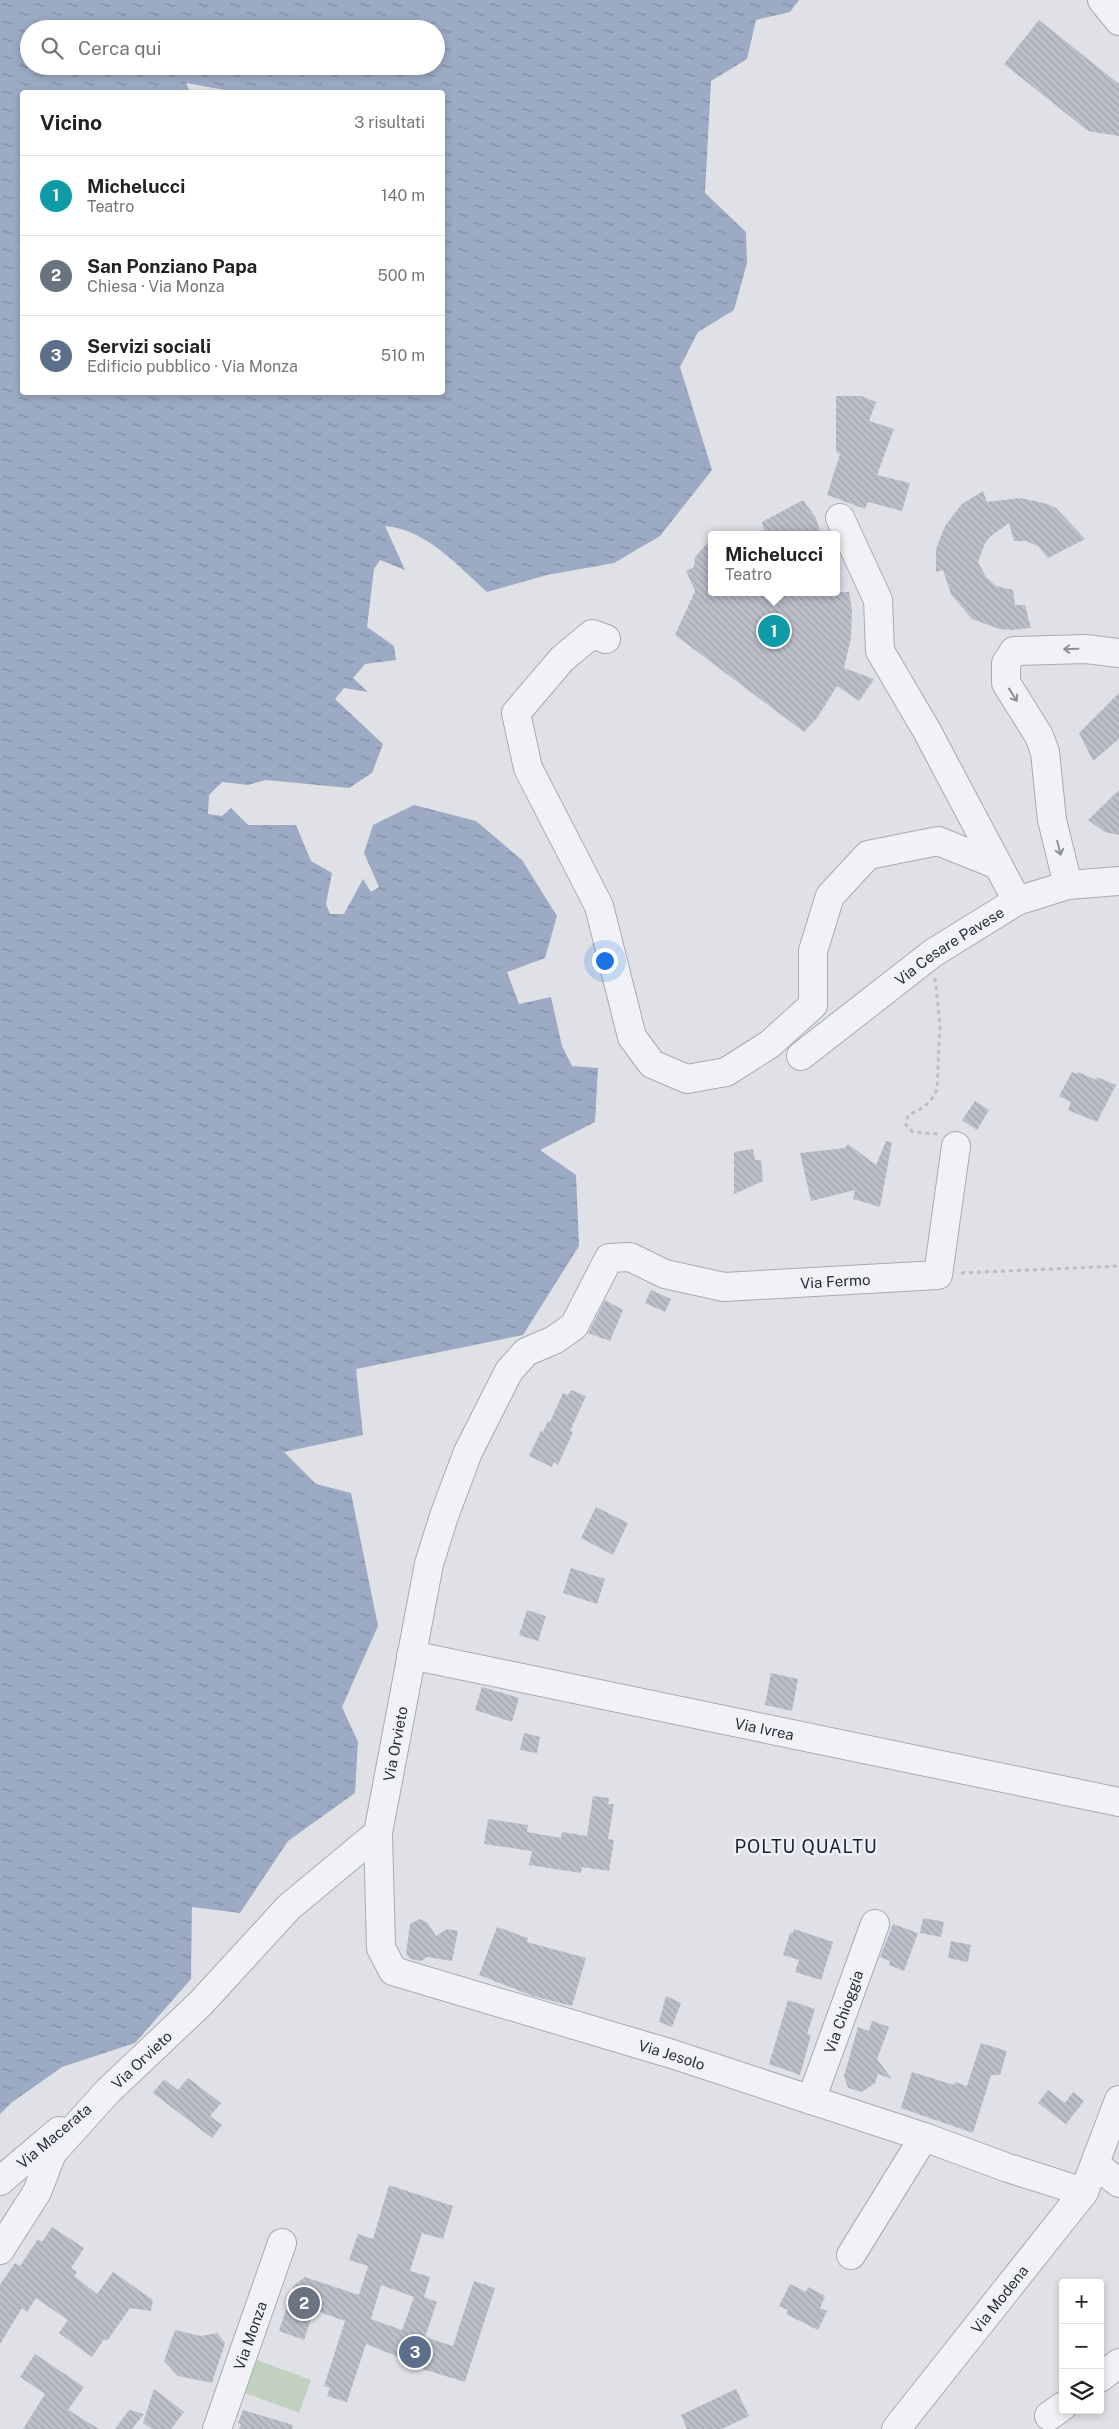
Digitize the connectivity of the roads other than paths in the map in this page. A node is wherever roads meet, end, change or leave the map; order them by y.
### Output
1 (1102, 0) edge
2 (1119, 21) edge
3 (840, 518) dead end
4 (606, 639) dead end
5 (1119, 653) edge
6 (998, 865) junction
7 (1119, 881) edge
8 (1068, 885) junction
9 (1017, 900) junction
10 (801, 1056) dead end
11 (956, 1146) road end
12 (609, 1258) joint
13 (411, 1655) junction
14 (1119, 1802) edge
15 (378, 1833) junction
16 (875, 1924) dead end
17 (108, 2090) junction
18 (811, 2100) junction
19 (1119, 2100) edge
20 (924, 2137) junction
21 (52, 2153) joint
22 (1095, 2164) junction
23 (0, 2182) edge
24 (1119, 2183) edge
25 (1084, 2192) junction
26 (282, 2243) dead end
27 (0, 2250) edge
28 (851, 2255) dead end
29 (1119, 2363) edge
30 (1104, 2375) edge
31 (217, 2429) edge
32 (896, 2429) edge

1 - 2 street
3 - 6 street
4 - 6 street
5 -> 8 street
6 - 9 street
7 - 8 street, Via Cesare Pavese
8 - 9 street, Via Cesare Pavese
9 - 10 street, Via Cesare Pavese
11 - 12 street, Via Fermo
12 - 13 street, Via Orvieto
13 - 14 street, Via Ivrea
13 - 15 street, Via Orvieto
15 - 17 street, Via Orvieto
15 - 18 street, Via Jesolo
16 - 18 street, Via Chioggia
17 - 21 street, Via Orvieto
17 - 23 street, Via Macerata
18 - 20 street, Via Jesolo
19 - 22 street, Via Modena
20 - 25 street, Via Jesolo
20 - 28 street
21 - 27 street, Via Macerata
22 - 24 street
22 - 25 street, Via Modena
25 - 32 street, Via Modena
26 - 31 street, Via Monza
29 - 30 street

